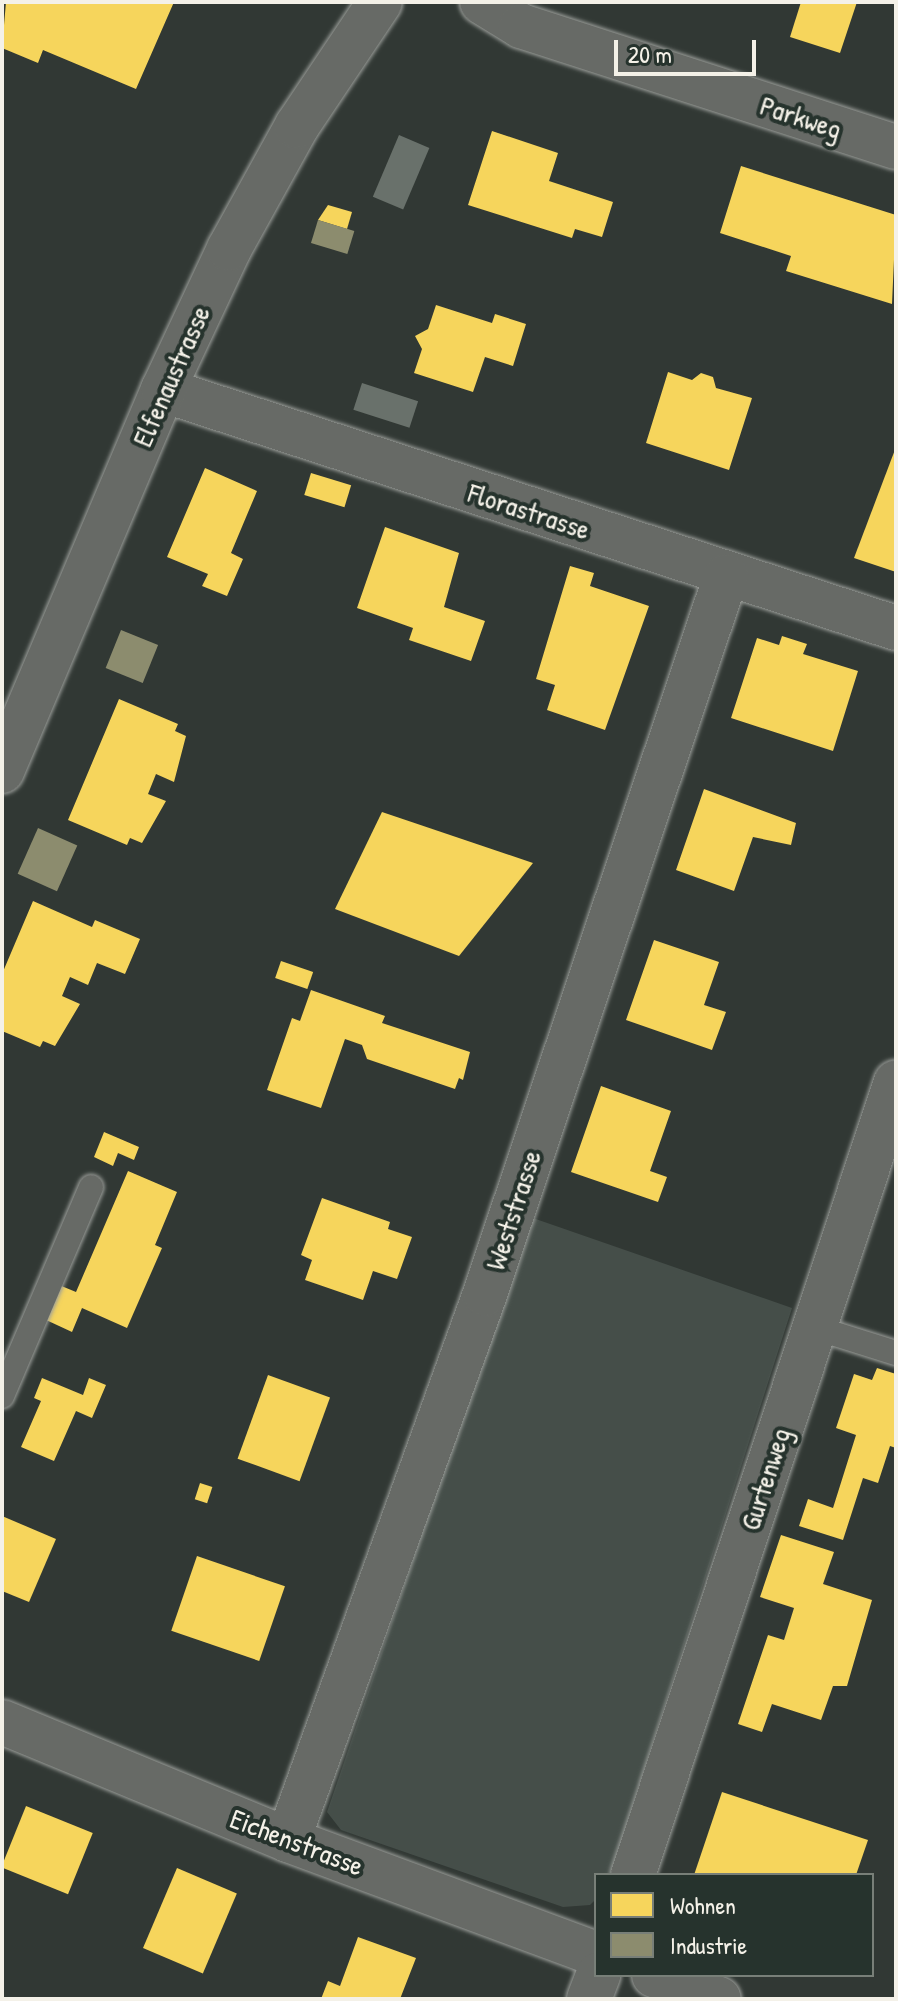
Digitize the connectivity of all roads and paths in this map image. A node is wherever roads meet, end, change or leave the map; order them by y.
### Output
1 (482, 2) edge
2 (363, 8) edge
3 (896, 147) edge
4 (163, 390) junction
5 (726, 576) junction
6 (896, 628) edge
7 (2, 771) edge
8 (896, 1082) edge
9 (91, 1187) dead end
10 (816, 1328) junction
11 (896, 1353) edge
12 (2, 1396) edge
13 (2, 1722) edge
14 (288, 1840) junction
15 (634, 1873) edge
16 (594, 1953) edge
17 (597, 1977) edge
18 (659, 1977) edge
19 (589, 1999) edge
20 (719, 1999) edge

1 - 3 street, Parkweg
2 - 4 street, Elfenaustrasse
4 - 5 street, Florastrasse
4 - 7 street, Elfenaustrasse
5 - 6 street, Florastrasse
5 - 14 street, Weststrasse
8 - 10 street, Gurtenweg
9 - 12 lane
10 - 11 lane
10 - 15 street, Gurtenweg
13 - 14 street, Eichenstrasse
14 - 16 street, Eichenstrasse
17 - 19 street
18 - 20 street

